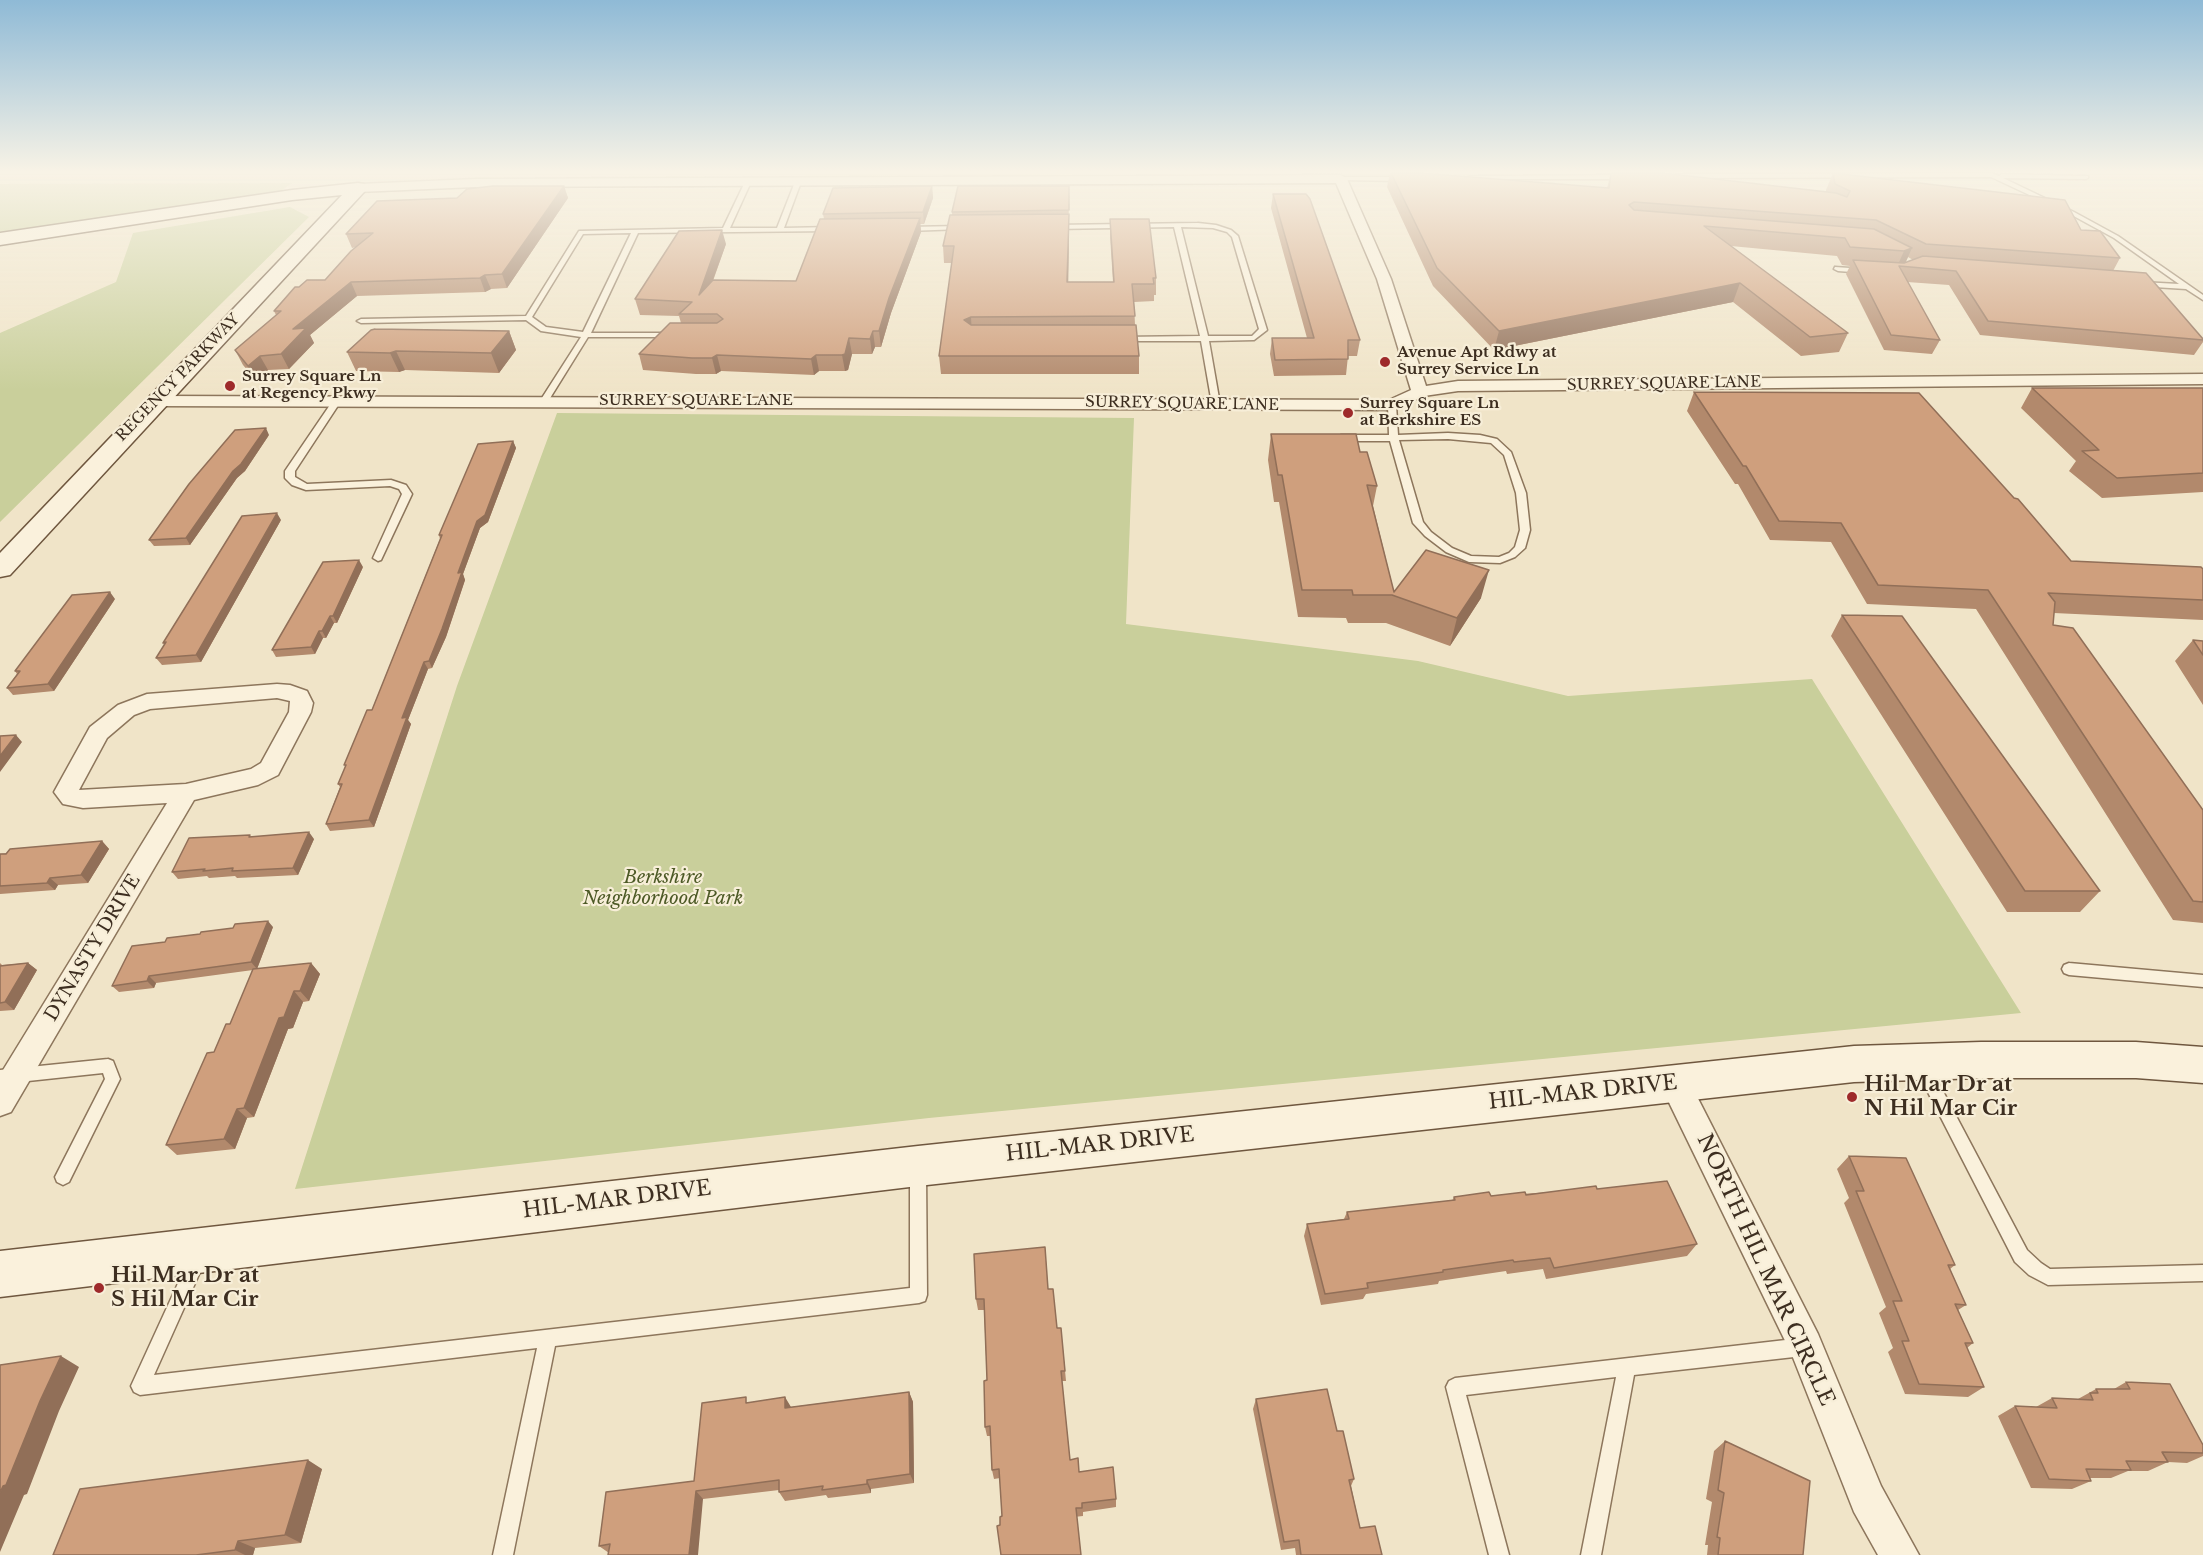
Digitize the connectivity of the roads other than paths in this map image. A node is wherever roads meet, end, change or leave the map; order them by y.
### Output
1 (304, 246) edge
2 (573, 246) edge
3 (628, 246) edge
4 (1182, 246) edge
5 (1238, 246) edge
6 (1370, 246) edge
7 (2128, 246) edge
8 (1838, 269) dead end
9 (1872, 271) edge
10 (2127, 284) edge
11 (2188, 287) junction
12 (2203, 298) edge
13 (528, 318) junction
14 (361, 321) dead end
15 (687, 334) edge
16 (586, 335) junction
17 (1112, 339) edge
18 (1205, 340) junction
19 (2203, 379) edge
20 (1419, 392) junction
21 (157, 401) junction
22 (337, 401) junction
23 (544, 401) junction
24 (1216, 404) junction
25 (1392, 405) junction
26 (1335, 438) edge
27 (1394, 438) junction
28 (378, 558) dead end
29 (0, 569) edge
30 (186, 793) junction
31 (2069, 969) dead end
32 (2203, 981) edge
33 (1920, 1062) junction
34 (2203, 1065) edge
35 (8, 1076) edge
36 (1675, 1084) junction
37 (0, 1102) edge
38 (918, 1166) junction
39 (63, 1177) dead end
40 (201, 1251) junction
41 (2203, 1273) edge
42 (0, 1274) edge
43 (548, 1338) junction
44 (1806, 1346) junction
45 (1628, 1368) junction
46 (503, 1555) edge
47 (1499, 1555) edge
48 (1591, 1555) edge
49 (1900, 1555) edge

1 - 21 street, REGENCY PARKWAY
2 - 13 lane
3 - 16 lane
4 - 18 lane
5 - 18 lane
6 - 20 street
7 - 11 lane
8 - 9 lane
10 - 11 lane
11 - 12 lane
13 - 14 lane
13 - 16 lane
15 - 16 lane
16 - 23 lane
17 - 18 lane
18 - 24 lane
19 - 20 street, SURREY SQUARE LANE
20 - 25 street, SURREY SQUARE LANE
21 - 22 street, SURREY SQUARE LANE
21 - 29 street, REGENCY PARKWAY
22 - 23 street, SURREY SQUARE LANE
22 - 28 lane
23 - 24 street, SURREY SQUARE LANE
24 - 25 street, SURREY SQUARE LANE
25 - 27 lane
26 - 27 lane
27 - 27 lane
30 - 30 street
30 - 35 street, DYNASTY DRIVE
31 - 32 lane
33 - 34 street, HIL-MAR DRIVE
33 - 36 street, HIL-MAR DRIVE
33 - 41 lane
35 - 37 street, DYNASTY DRIVE
35 - 39 lane
36 - 38 street, HIL-MAR DRIVE
36 - 44 street, NORTH HIL MAR CIRCLE
38 - 40 street, HIL-MAR DRIVE
38 - 43 lane
40 - 42 street, HIL-MAR DRIVE
40 - 43 lane
43 - 46 lane
44 - 45 lane
44 - 49 street, NORTH HIL MAR CIRCLE
45 - 47 lane
45 - 48 lane

